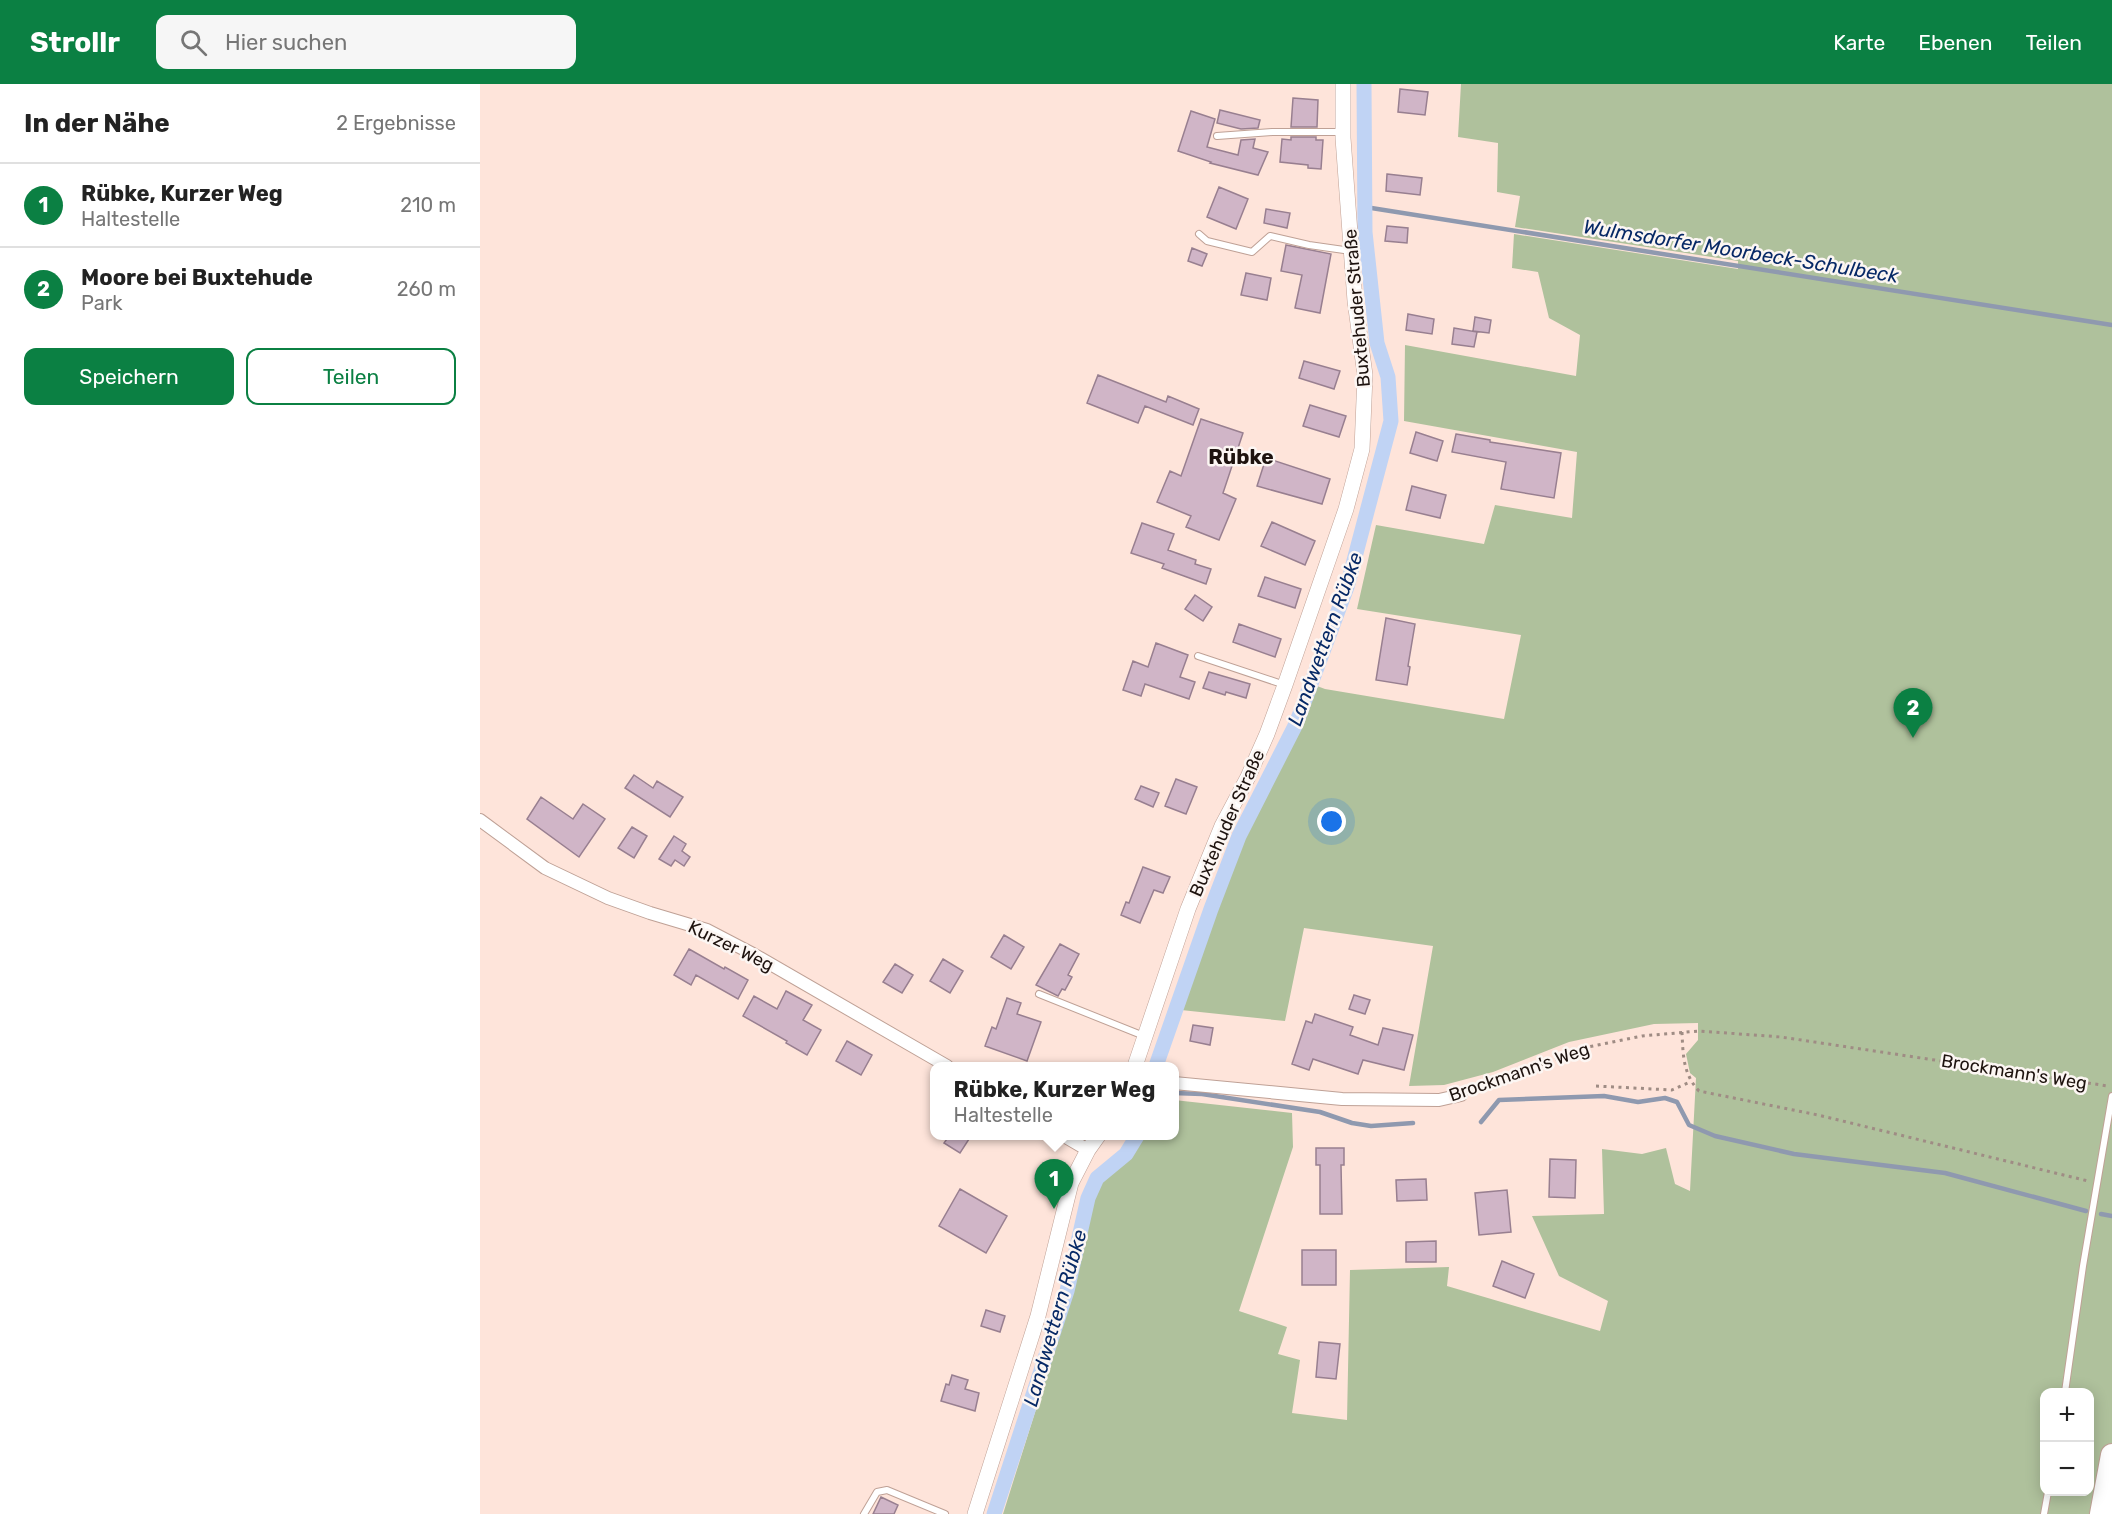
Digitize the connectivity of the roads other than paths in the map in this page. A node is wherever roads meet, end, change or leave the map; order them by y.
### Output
1 (1343, 84) edge
2 (1343, 132) junction
3 (1217, 136) dead end
4 (1199, 234) dead end
5 (1352, 251) junction
6 (1198, 656) dead end
7 (1285, 685) junction
8 (480, 820) edge
9 (1039, 994) dead end
10 (1145, 1036) junction
11 (940, 1062) edge
12 (1136, 1062) edge
13 (1179, 1084) edge
14 (1461, 1095) road end
15 (2112, 1096) edge
16 (1071, 1140) edge
17 (1095, 1140) edge
18 (1088, 1150) junction
19 (2066, 1388) edge
20 (2112, 1455) edge
21 (2047, 1496) edge
22 (864, 1514) edge
23 (945, 1514) edge
24 (975, 1514) edge
25 (2044, 1514) edge
26 (2101, 1514) edge

1 - 2 street, Buxtehuder Straße
2 - 3 lane
2 - 5 street, Buxtehuder Straße
4 - 5 lane
5 - 7 street, Buxtehuder Straße
6 - 7 lane
7 - 10 street, Buxtehuder Straße
8 - 11 street, Kurzer Weg
9 - 10 lane
10 - 12 street, Buxtehuder Straße
13 - 14 street, Brockmann's Weg
15 - 19 lane
16 - 18 street
17 - 18 street
18 - 24 street
20 - 26 highway
21 - 25 lane
22 - 23 lane

